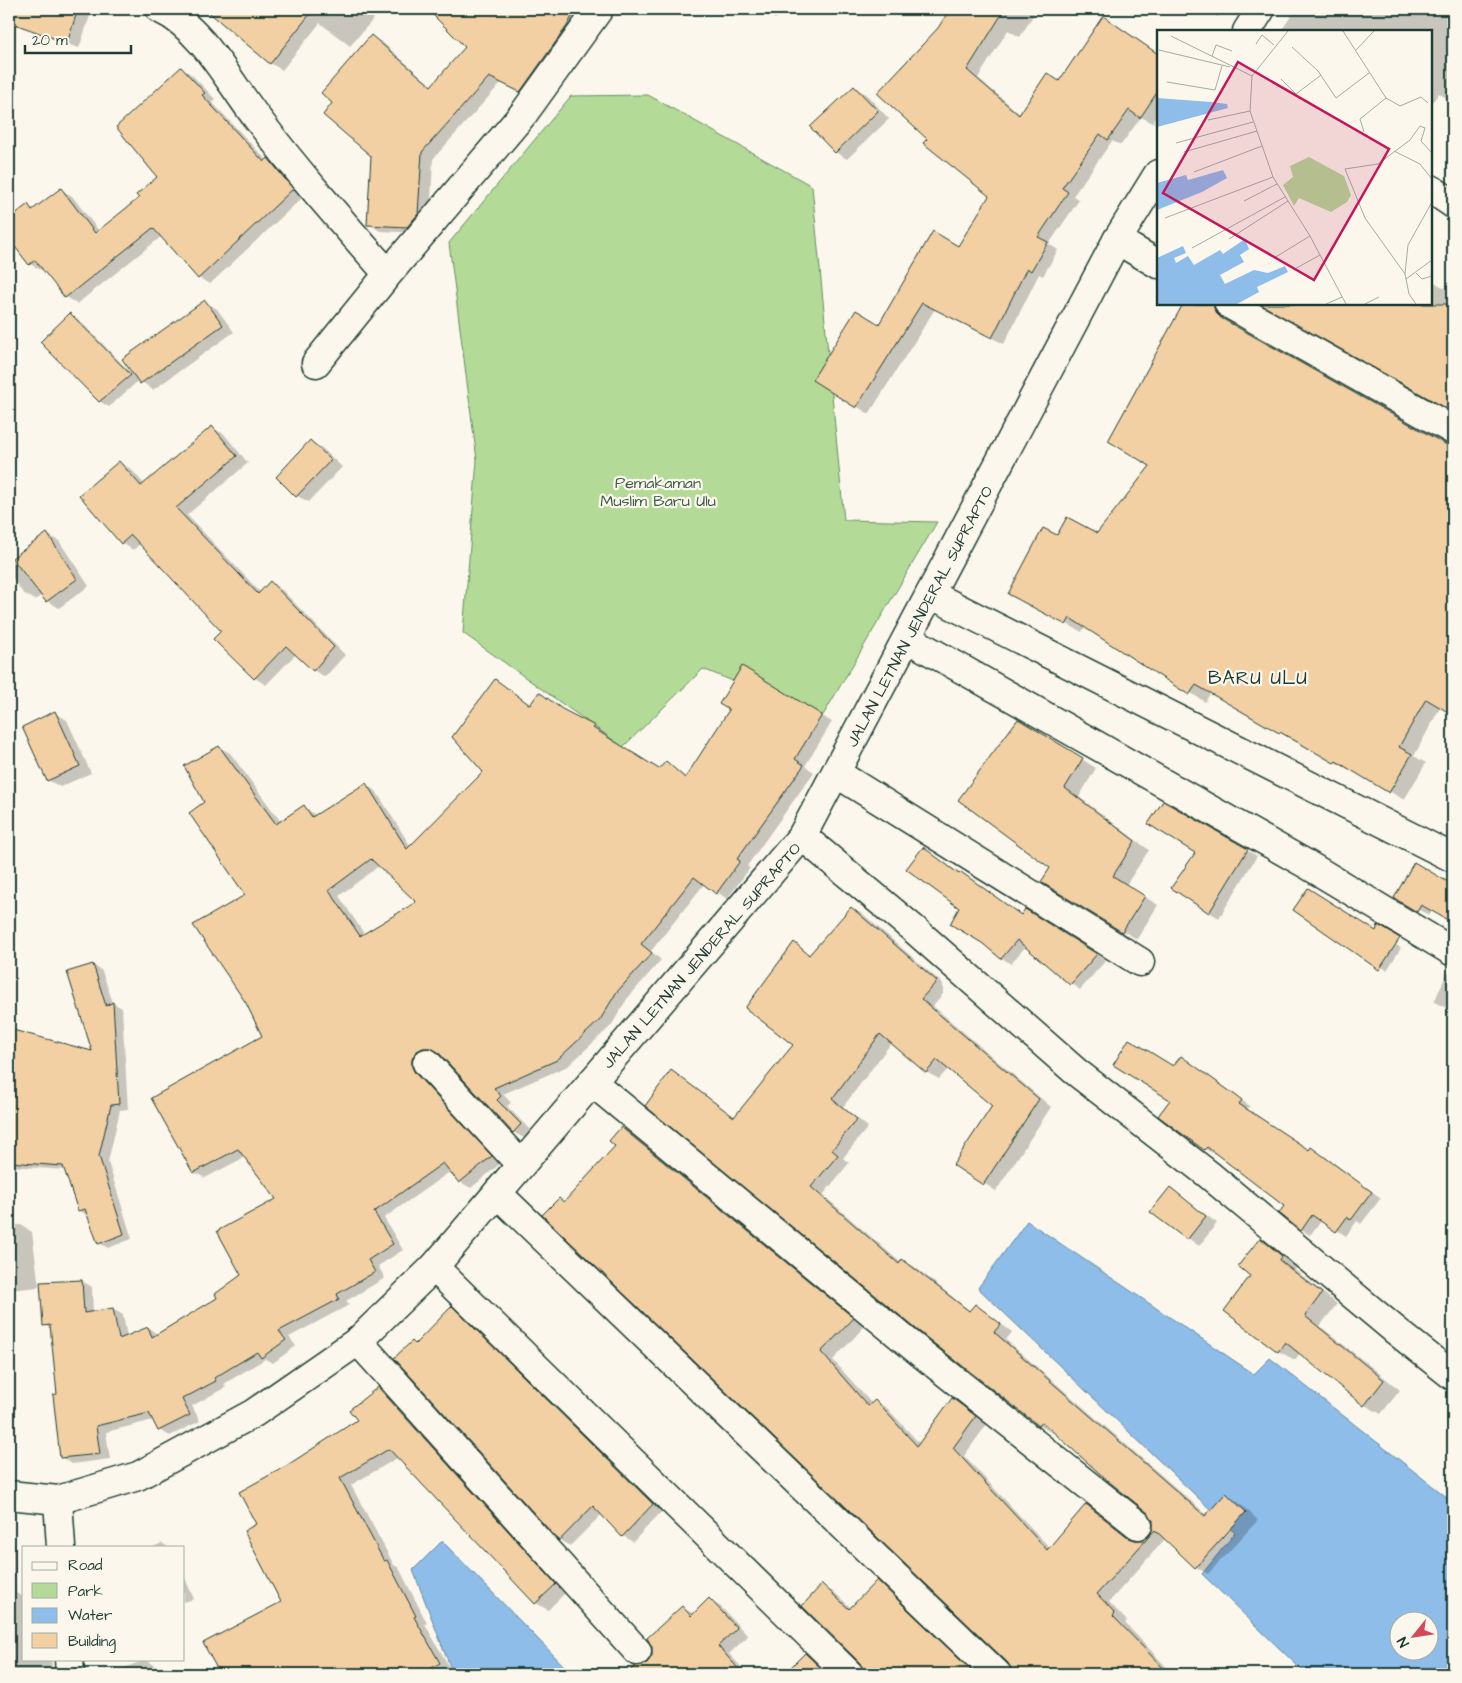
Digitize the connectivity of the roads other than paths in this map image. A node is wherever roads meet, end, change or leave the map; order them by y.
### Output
1 (160, 9) edge
2 (599, 9) edge
3 (1261, 9) edge
4 (1248, 30) edge
5 (1157, 176) edge
6 (1432, 190) edge
7 (1453, 204) edge
8 (1117, 240) junction
9 (1157, 263) edge
10 (388, 274) junction
11 (1231, 305) edge
12 (316, 363) dead end
13 (1453, 430) edge
14 (930, 594) junction
15 (906, 638) junction
16 (836, 773) junction
17 (802, 836) junction
18 (1453, 858) edge
19 (1453, 952) edge
20 (1140, 962) dead end
21 (427, 1063) dead end
22 (592, 1082) junction
23 (521, 1165) junction
24 (497, 1193) junction
25 (434, 1267) junction
26 (358, 1341) junction
27 (1453, 1376) edge
28 (9, 1495) edge
29 (58, 1500) junction
30 (1138, 1525) dead end
31 (61, 1546) edge
32 (637, 1651) dead end
33 (849, 1674) edge
34 (997, 1674) edge

1 - 10 street
2 - 10 street
3 - 4 street
5 - 8 street, JALAN LETNAN JENDERAL SUPRAPTO
6 - 7 street
8 - 9 street
8 - 14 street, JALAN LETNAN JENDERAL SUPRAPTO
10 - 12 street
11 - 13 street
14 - 15 street, JALAN LETNAN JENDERAL SUPRAPTO
14 - 18 street
15 - 16 street, JALAN LETNAN JENDERAL SUPRAPTO
15 - 19 street
16 - 17 street, JALAN LETNAN JENDERAL SUPRAPTO
16 - 20 street
17 - 22 street, JALAN LETNAN JENDERAL SUPRAPTO
17 - 27 street
21 - 23 street
22 - 23 street, JALAN LETNAN JENDERAL SUPRAPTO
22 - 30 street
23 - 24 street, JALAN LETNAN JENDERAL SUPRAPTO
24 - 25 street, JALAN LETNAN JENDERAL SUPRAPTO
24 - 34 street
25 - 26 street, JALAN LETNAN JENDERAL SUPRAPTO
25 - 33 street
26 - 29 street, JALAN LETNAN JENDERAL SUPRAPTO
26 - 32 street
28 - 29 street, JALAN LETNAN JENDERAL SUPRAPTO
29 - 31 street

